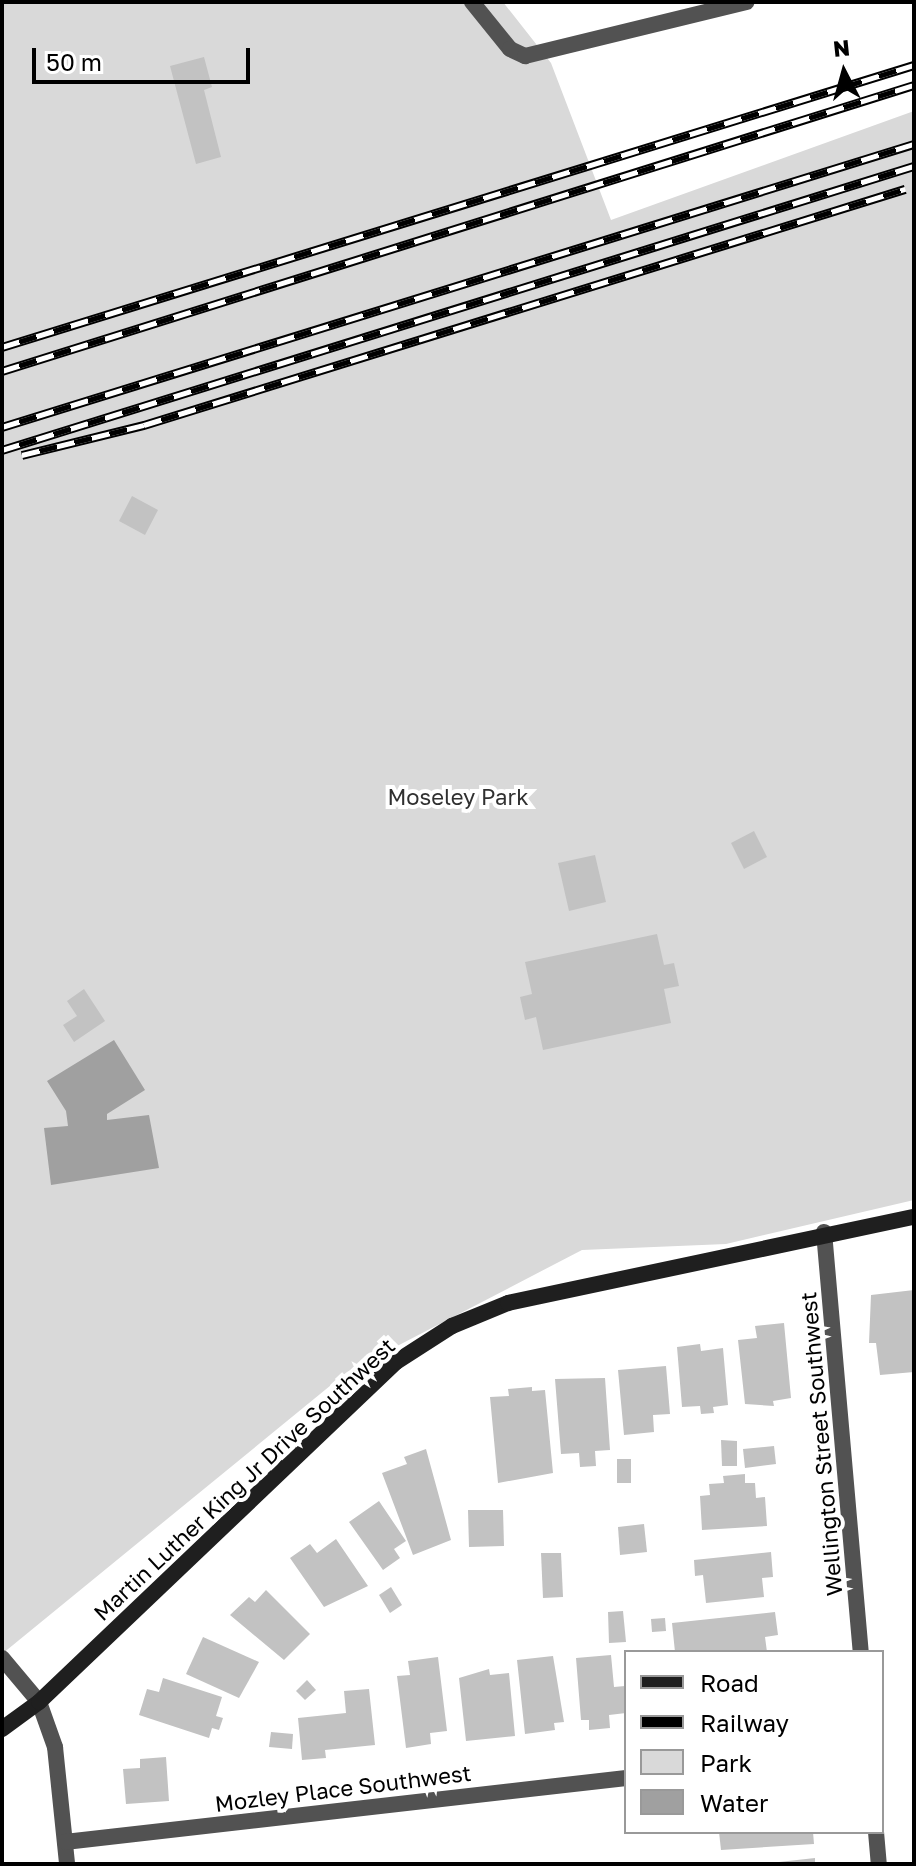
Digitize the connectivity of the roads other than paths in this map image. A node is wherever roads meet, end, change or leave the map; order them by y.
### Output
1 (472, 2) edge
2 (747, 2) edge
3 (914, 1217) edge
4 (824, 1232) junction
5 (861, 1650) edge
6 (2, 1658) edge
7 (39, 1702) junction
8 (2, 1729) edge
9 (624, 1778) edge
10 (876, 1834) edge
11 (65, 1842) junction
12 (67, 1864) edge
13 (879, 1864) edge

1 - 2 street
3 - 4 main road, Martin Luther King Jr Drive Southwest
4 - 5 street, Wellington Street Southwest
4 - 7 main road, Martin Luther King Jr Drive Southwest
6 - 7 street
7 - 8 main road, Martin Luther King Jr Drive Southwest
7 - 11 street
9 - 11 street, Mozley Place Southwest
10 - 13 street
11 - 12 street

